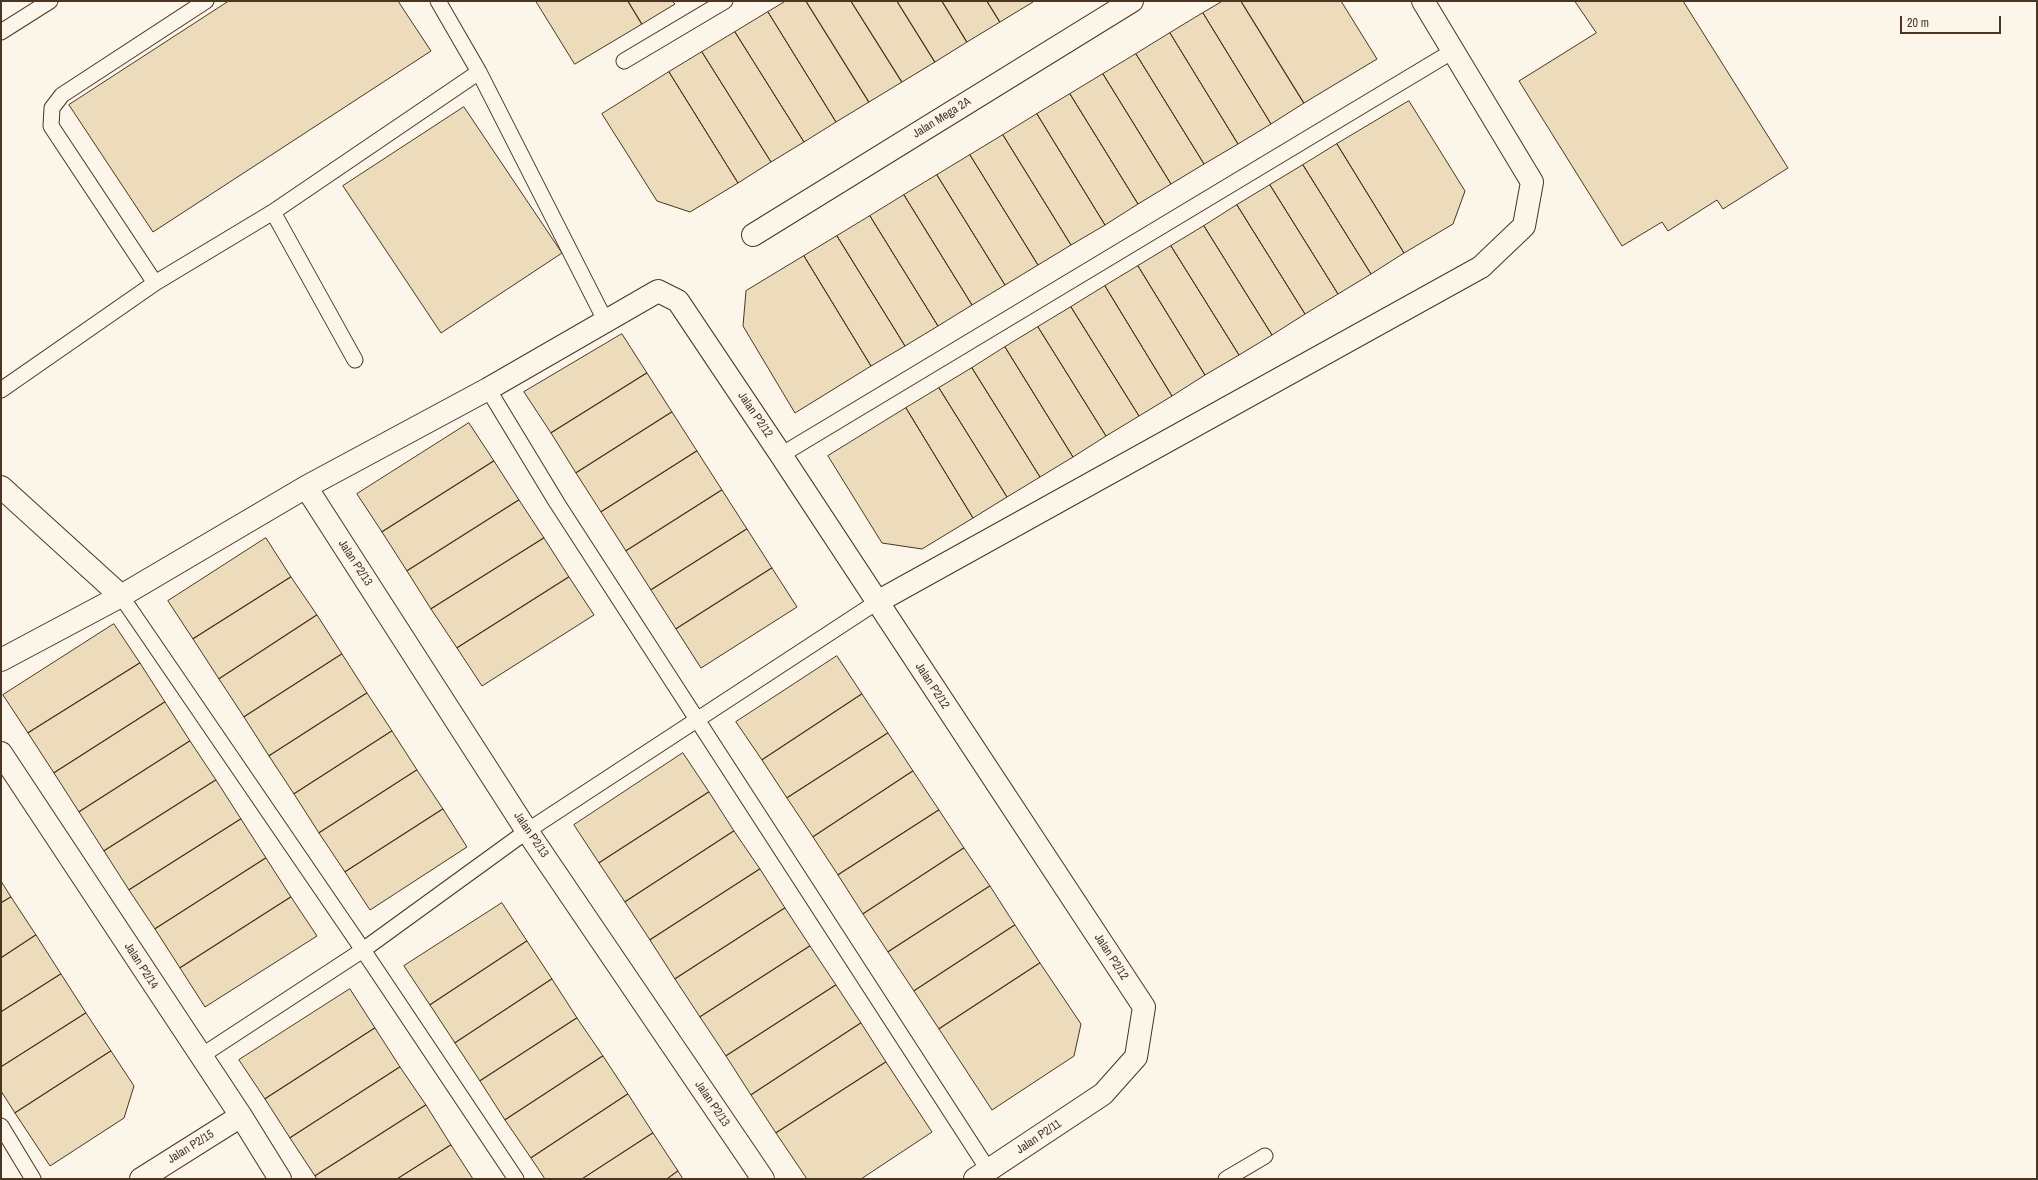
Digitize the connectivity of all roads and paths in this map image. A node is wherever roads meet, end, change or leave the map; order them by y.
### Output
1 (50, 1) edge
2 (206, 1) edge
3 (438, 1) edge
4 (725, 1) edge
5 (1132, 1) edge
6 (1423, 1) edge
7 (1, 32) edge
8 (1453, 50) junction
9 (624, 61) dead end
10 (479, 72) junction
11 (273, 212) junction
12 (753, 235) dead end
13 (154, 283) junction
14 (606, 322) junction
15 (355, 360) dead end
16 (488, 389) junction
17 (1, 390) edge
18 (782, 455) junction
19 (1, 487) edge
20 (306, 487) junction
21 (122, 596) junction
22 (877, 602) junction
23 (1, 660) edge
24 (696, 720) junction
25 (1, 753) edge
26 (527, 831) junction
27 (363, 950) junction
28 (201, 1056) junction
29 (1103, 1094) joint
30 (241, 1116) junction
31 (1, 1126) edge
32 (1265, 1156) dead end
33 (982, 1175) edge
34 (33, 1179) edge
35 (141, 1179) edge
36 (280, 1179) edge
37 (516, 1179) edge
38 (763, 1179) edge
39 (1226, 1179) edge

1 - 7 lane
2 - 13 lane
3 - 10 lane
4 - 9 lane
5 - 12 street, Jalan Mega 2A
6 - 8 street
8 - 18 lane
8 - 22 street
10 - 11 lane
10 - 14 lane
11 - 13 lane
11 - 15 lane
13 - 17 lane
14 - 16 street
14 - 18 street, Jalan P2/12
16 - 20 street
16 - 24 lane
18 - 22 street, Jalan P2/12
19 - 21 street
20 - 21 street
20 - 26 street, Jalan P2/13
21 - 23 street
21 - 27 lane
22 - 24 lane
22 - 29 street, Jalan P2/12
24 - 26 lane
24 - 33 lane
25 - 28 street, Jalan P2/14
26 - 27 lane
26 - 38 street, Jalan P2/13
27 - 28 lane
27 - 37 lane
28 - 30 street, Jalan P2/14
29 - 33 street, Jalan P2/11
30 - 35 street, Jalan P2/15
30 - 36 street, Jalan P2/14
31 - 34 lane
32 - 39 lane

